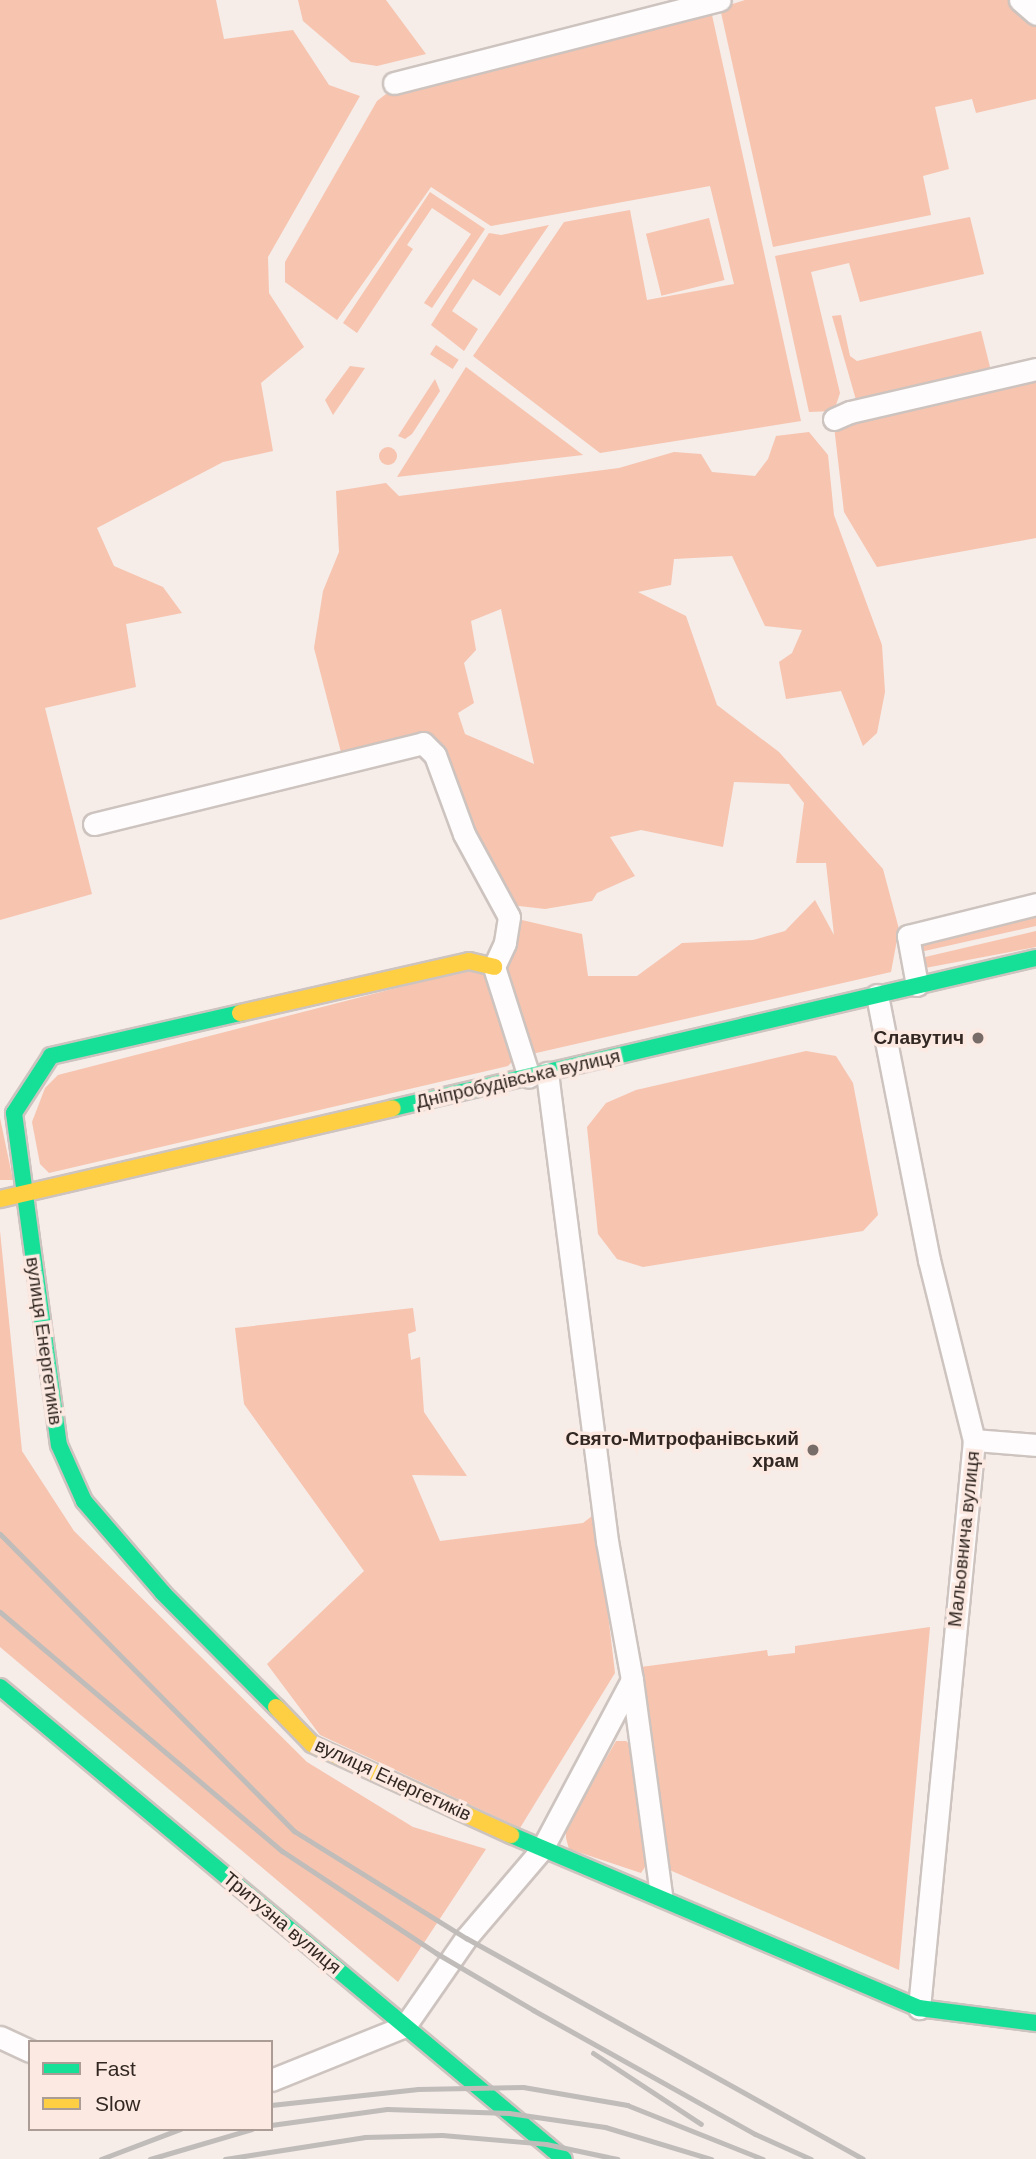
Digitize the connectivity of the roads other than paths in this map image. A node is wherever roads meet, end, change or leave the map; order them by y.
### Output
1 (720, 0) edge
2 (1020, 0) edge
3 (1036, 14) edge
4 (394, 83) dead end
5 (1036, 369) edge
6 (834, 419) dead end
7 (94, 824) dead end
8 (1036, 904) edge
9 (1036, 958) edge
10 (494, 967) junction
11 (916, 985) junction
12 (877, 995) junction
13 (538, 1075) junction
14 (26, 1197) junction
15 (0, 1199) edge
16 (974, 1440) junction
17 (1036, 1445) edge
18 (632, 1679) junction
19 (0, 1687) edge
20 (541, 1849) junction
21 (661, 1895) junction
22 (919, 2008) junction
23 (1036, 2023) edge
24 (405, 2026) junction
25 (0, 2037) edge
26 (28, 2050) edge
27 (273, 2079) edge
28 (564, 2159) edge

1 - 4 street
2 - 3 street
5 - 6 street
7 - 10 street
8 - 11 street
9 - 11 street, Дніпробудівська вулиця
10 - 13 street
10 - 14 street, вулиця Енергетиків
11 - 12 street, Дніпробудівська вулиця
12 - 13 street, Дніпробудівська вулиця
12 - 16 street, Мальовнича вулиця
13 - 14 street, Дніпробудівська вулиця
13 - 18 street
14 - 15 street, Дніпробудівська вулиця
14 - 20 street, вулиця Енергетиків
16 - 17 street
16 - 22 street, Мальовнича вулиця
18 - 20 street
18 - 21 street
19 - 24 street, Тритузна вулиця
20 - 21 street, вулиця Енергетиків
20 - 24 street
21 - 22 street, вулиця Енергетиків
22 - 23 street, вулиця Енергетиків
24 - 27 street
24 - 28 street, Тритузна вулиця
25 - 26 street

